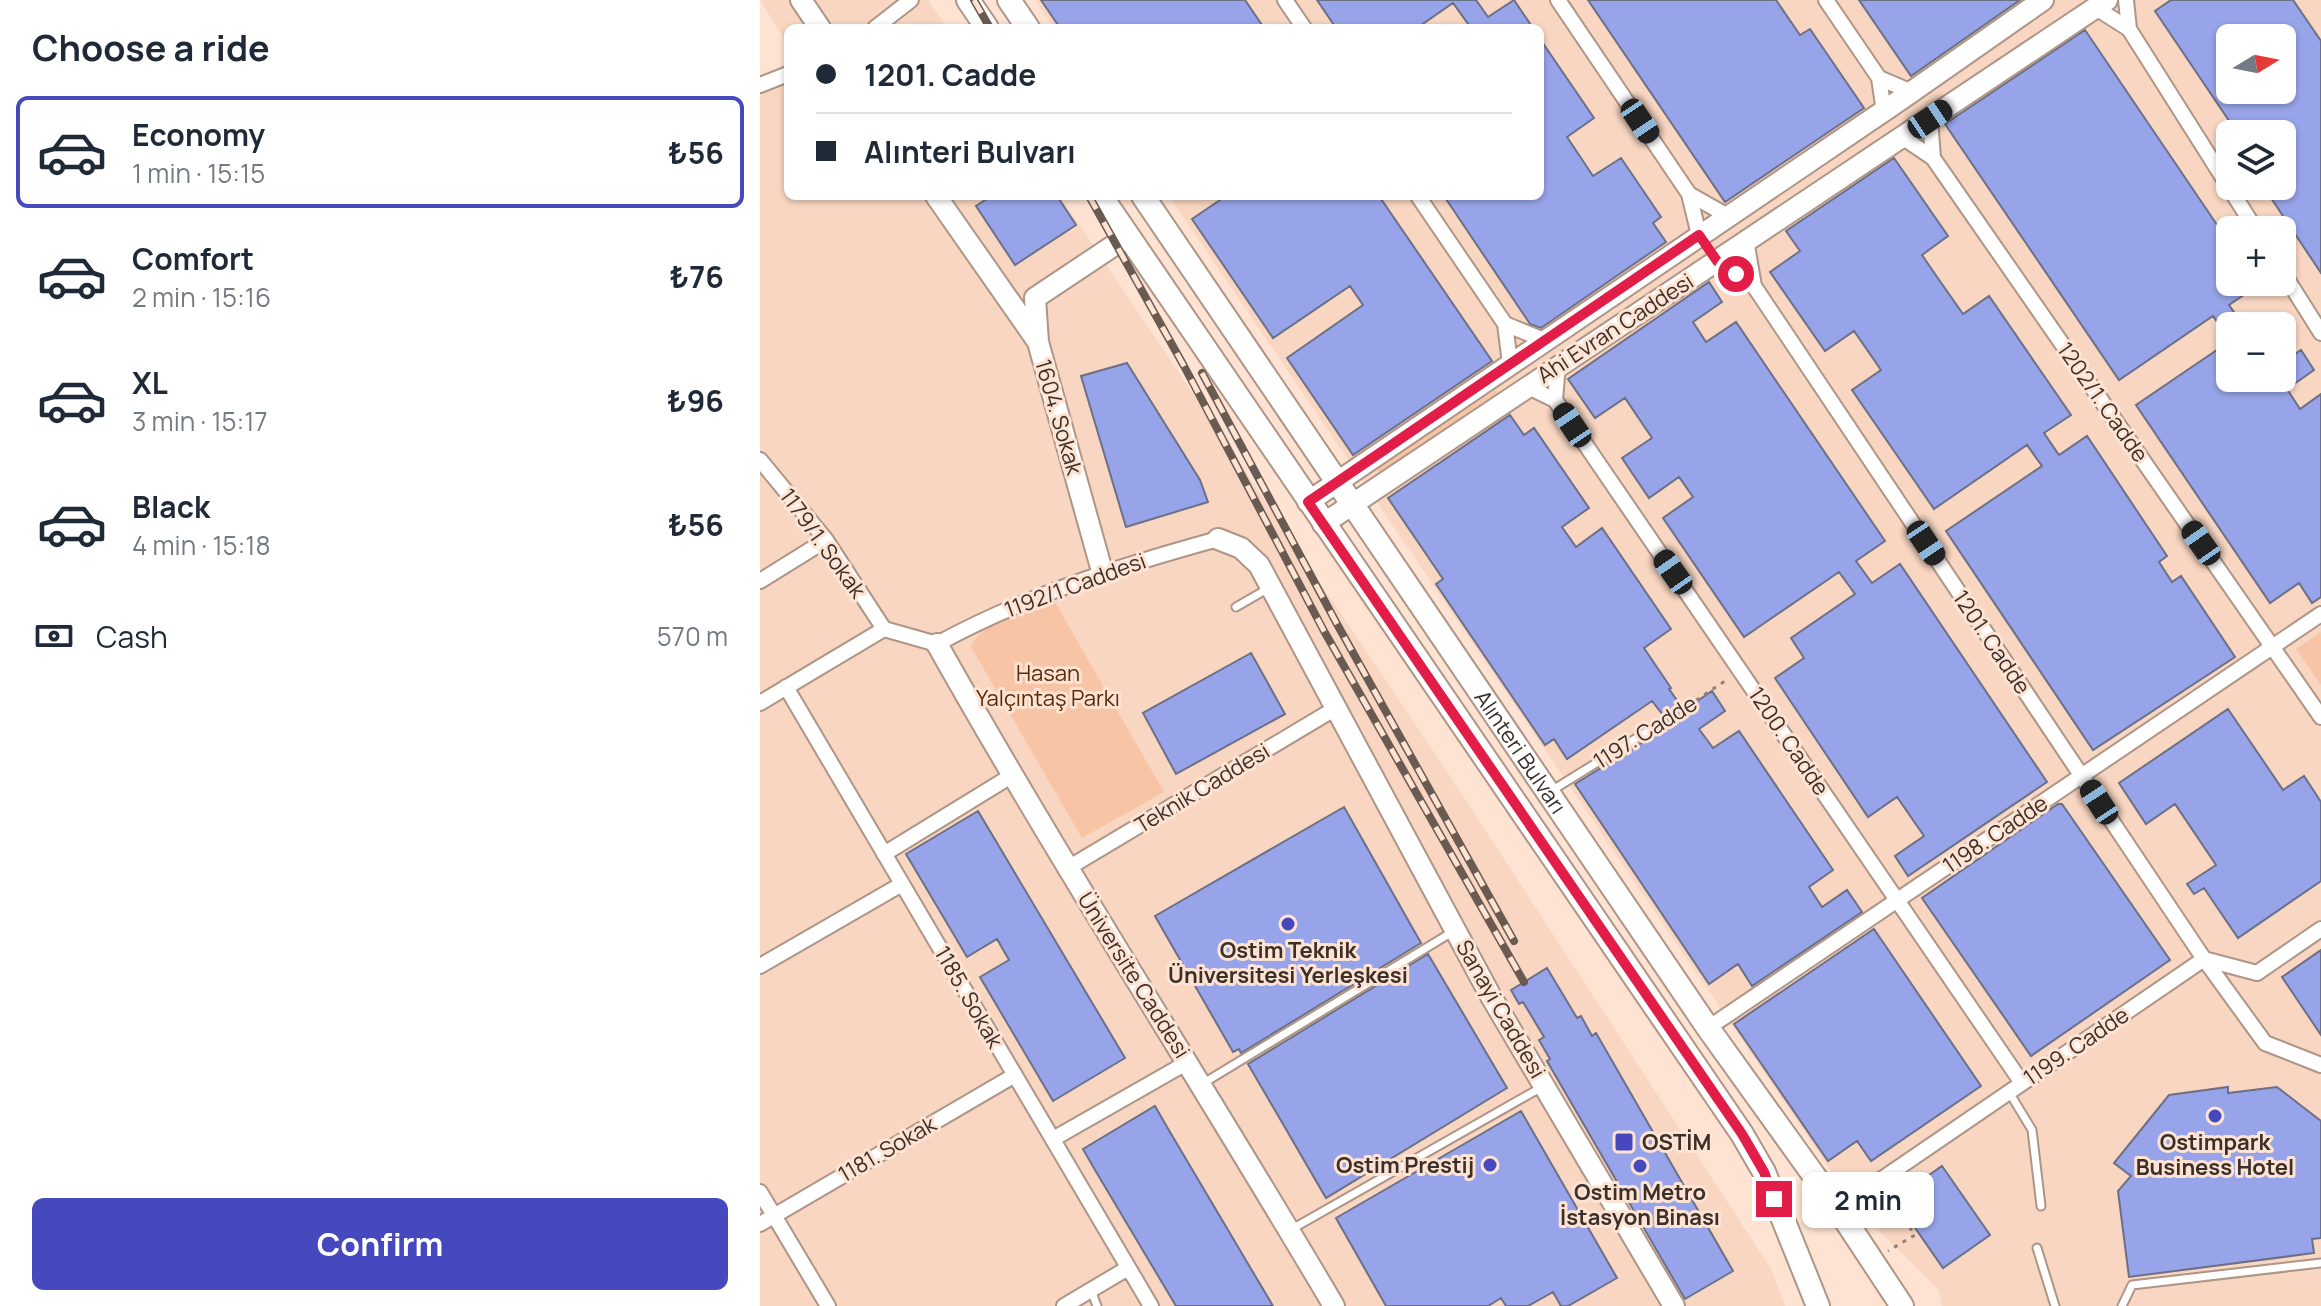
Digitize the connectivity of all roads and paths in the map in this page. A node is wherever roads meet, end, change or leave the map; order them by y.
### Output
1 (801, 0) edge
2 (911, 0) edge
3 (968, 0) edge
4 (1009, 0) edge
5 (1285, 0) edge
6 (1558, 0) edge
7 (1826, 0) edge
8 (2043, 0) edge
9 (2126, 0) edge
10 (2098, 3) edge
11 (817, 24) edge
12 (880, 24) edge
13 (984, 24) edge
14 (1025, 24) edge
15 (1301, 24) edge
16 (2129, 29) junction
17 (784, 76) edge
18 (1879, 78) junction
19 (760, 85) edge
20 (1912, 92) junction
21 (1884, 112) junction
22 (1930, 119) junction
23 (1902, 137) junction
24 (1933, 158) junction
25 (1689, 194) junction
26 (939, 200) edge
27 (1104, 200) edge
28 (1146, 200) edge
29 (1421, 200) edge
30 (1728, 216) junction
31 (2247, 216) edge
32 (1699, 235) junction
33 (1128, 236) junction
34 (1746, 240) junction
35 (1717, 261) junction
36 (1754, 286) junction
37 (2296, 289) edge
38 (2317, 316) edge
39 (1505, 324) junction
40 (2321, 333) edge
41 (1544, 340) junction
42 (1038, 342) junction
43 (1510, 363) junction
44 (1558, 365) junction
45 (1526, 386) junction
46 (1555, 400) junction
47 (760, 460) edge
48 (1337, 482) junction
49 (1308, 502) junction
50 (1352, 504) junction
51 (1323, 524) junction
52 (1218, 539) joint
53 (826, 540) junction
54 (1102, 571) junction
55 (760, 581) edge
56 (1271, 587) junction
57 (1236, 607) dead end
58 (2321, 614) edge
59 (884, 629) junction
60 (937, 644) junction
61 (2273, 646) junction
62 (1741, 670) junction
63 (786, 687) junction
64 (760, 703) edge
65 (1336, 708) junction
66 (2321, 717) edge
67 (1661, 723) joint
68 (2081, 775) junction
69 (1011, 776) junction
70 (1548, 793) junction
71 (884, 854) junction
72 (1068, 868) junction
73 (902, 884) junction
74 (1898, 899) junction
75 (2321, 929) edge
76 (1456, 930) junction
77 (2204, 959) junction
78 (760, 966) edge
79 (1708, 1028) junction
80 (1188, 1062) junction
81 (2321, 1065) edge
82 (1015, 1075) junction
83 (2022, 1083) junction
84 (1202, 1084) junction
85 (1544, 1086) junction
86 (2009, 1092) junction
87 (1053, 1139) junction
88 (1879, 1181) junction
89 (760, 1192) edge
90 (2041, 1206) dead end
91 (1838, 1209) junction
92 (774, 1216) junction
93 (760, 1224) edge
94 (1289, 1230) junction
95 (2037, 1248) dead end
96 (1871, 1262) junction
97 (2321, 1263) edge
98 (1128, 1268) junction
99 (1091, 1290) junction
100 (828, 1306) edge
101 (1064, 1306) edge
102 (1097, 1306) edge
103 (1151, 1306) edge
104 (1334, 1306) edge
105 (1674, 1306) edge
106 (1818, 1306) edge
107 (1902, 1306) edge
108 (2055, 1306) edge
109 (2122, 1306) edge

1 - 11 street
2 - 12 street
3 - 13 main road
4 - 14 main road
5 - 15 street
6 - 25 street, 1201. Cadde
7 - 18 street, 1202/1. Cadde
8 - 20 street, Ahi Evran Caddesi
9 - 16 street
10 - 16 street
10 - 22 street, Ahi Evran Caddesi
16 - 31 street
17 - 19 street
18 - 20 street
18 - 21 street, 1202/1. Cadde
20 - 21 street, Ahi Evran Caddesi
20 - 22 street
21 - 23 street, 1202/1. Cadde
21 - 30 street, Ahi Evran Caddesi
22 - 23 street, Ahi Evran Caddesi
22 - 24 street
23 - 24 street, 1202/1. Cadde
23 - 34 street, Ahi Evran Caddesi
24 - 61 street, 1202/1. Cadde
25 - 30 street, 1201. Cadde
25 - 32 street, 1201. Cadde
26 - 42 street, 1604. Sokak
27 - 33 main road, Alınteri Bulvarı
28 - 48 main road, Alınteri Bulvarı
29 - 39 street, 1200. Cadde
30 - 32 street, Ahi Evran Caddesi
30 - 34 street, 1201. Cadde
32 - 35 street, 1201. Cadde
32 - 41 street, Ahi Evran Caddesi
33 - 42 street
33 - 49 main road, Alınteri Bulvarı
34 - 35 street, Ahi Evran Caddesi
34 - 36 street, 1201. Cadde
35 - 36 street, 1201. Cadde
35 - 44 street, Ahi Evran Caddesi
36 - 68 street, 1201. Cadde
37 - 38 street
38 - 40 street
39 - 41 street
39 - 43 street, 1200. Cadde
41 - 43 street, Ahi Evran Caddesi
41 - 44 street
42 - 54 street, 1604. Sokak
43 - 45 street, 1200. Cadde
43 - 48 street, Ahi Evran Caddesi
44 - 45 street, Ahi Evran Caddesi
44 - 46 street
45 - 46 street, 1200. Cadde
45 - 50 street, Ahi Evran Caddesi
46 - 62 street, 1200. Cadde
47 - 53 street, 1179/1. Sokak
48 - 49 street, Ahi Evran Caddesi
48 - 50 main road, Alınteri Bulvarı
49 - 51 main road, Alınteri Bulvarı
50 - 51 street, Ahi Evran Caddesi
50 - 70 main road, Alınteri Bulvarı
51 - 106 main road, Alınteri Bulvarı
52 - 54 street, 1192/1 Caddesi
52 - 56 street, Sanayi Caddesi
53 - 55 street
53 - 59 street, 1179/1. Sokak
54 - 60 street, 1192/1 Caddesi
56 - 57 lane
56 - 65 street, Sanayi Caddesi
58 - 61 street, 1198. Cadde
59 - 60 street
59 - 63 street
60 - 69 street, Üniversite Caddesi
61 - 66 street, 1202/1. Cadde
61 - 68 street, 1198. Cadde
62 - 67 path, 1197. Cadde
62 - 74 street, 1200. Cadde
63 - 64 street
63 - 71 street, 1185. Sokak
65 - 72 street, Teknik Caddesi
65 - 76 street, Sanayi Caddesi
67 - 70 lane, 1197. Cadde
68 - 74 street, 1198. Cadde
68 - 77 street, 1201. Cadde
69 - 71 street
69 - 72 street, Üniversite Caddesi
70 - 79 main road, Alınteri Bulvarı
71 - 73 street, 1185. Sokak
72 - 80 street, Üniversite Caddesi
73 - 78 street
73 - 82 street, 1185. Sokak
74 - 79 street, 1198. Cadde
74 - 83 street, 1200. Cadde
75 - 77 street
76 - 84 lane
76 - 85 street, Sanayi Caddesi
77 - 81 street, 1201. Cadde
77 - 83 street, 1199. Cadde
79 - 91 main road, Alınteri Bulvarı
80 - 84 street, Üniversite Caddesi
80 - 87 street
82 - 87 street, 1185. Sokak
82 - 92 street, 1181. Sokak
83 - 86 street, 1199. Cadde
84 - 94 street, Üniversite Caddesi
85 - 94 lane
85 - 105 street, Sanayi Caddesi
86 - 88 street, 1199. Cadde
86 - 90 lane
87 - 98 street, 1185. Sokak
88 - 91 street, 1199. Cadde
88 - 96 path
89 - 92 street
91 - 96 main road, Alınteri Bulvarı
92 - 93 street, 1181. Sokak
92 - 100 street
94 - 104 street, Üniversite Caddesi
95 - 108 lane
96 - 107 main road, Alınteri Bulvarı
97 - 109 lane
98 - 99 street
98 - 103 street, 1185. Sokak
99 - 101 street
99 - 102 lane

